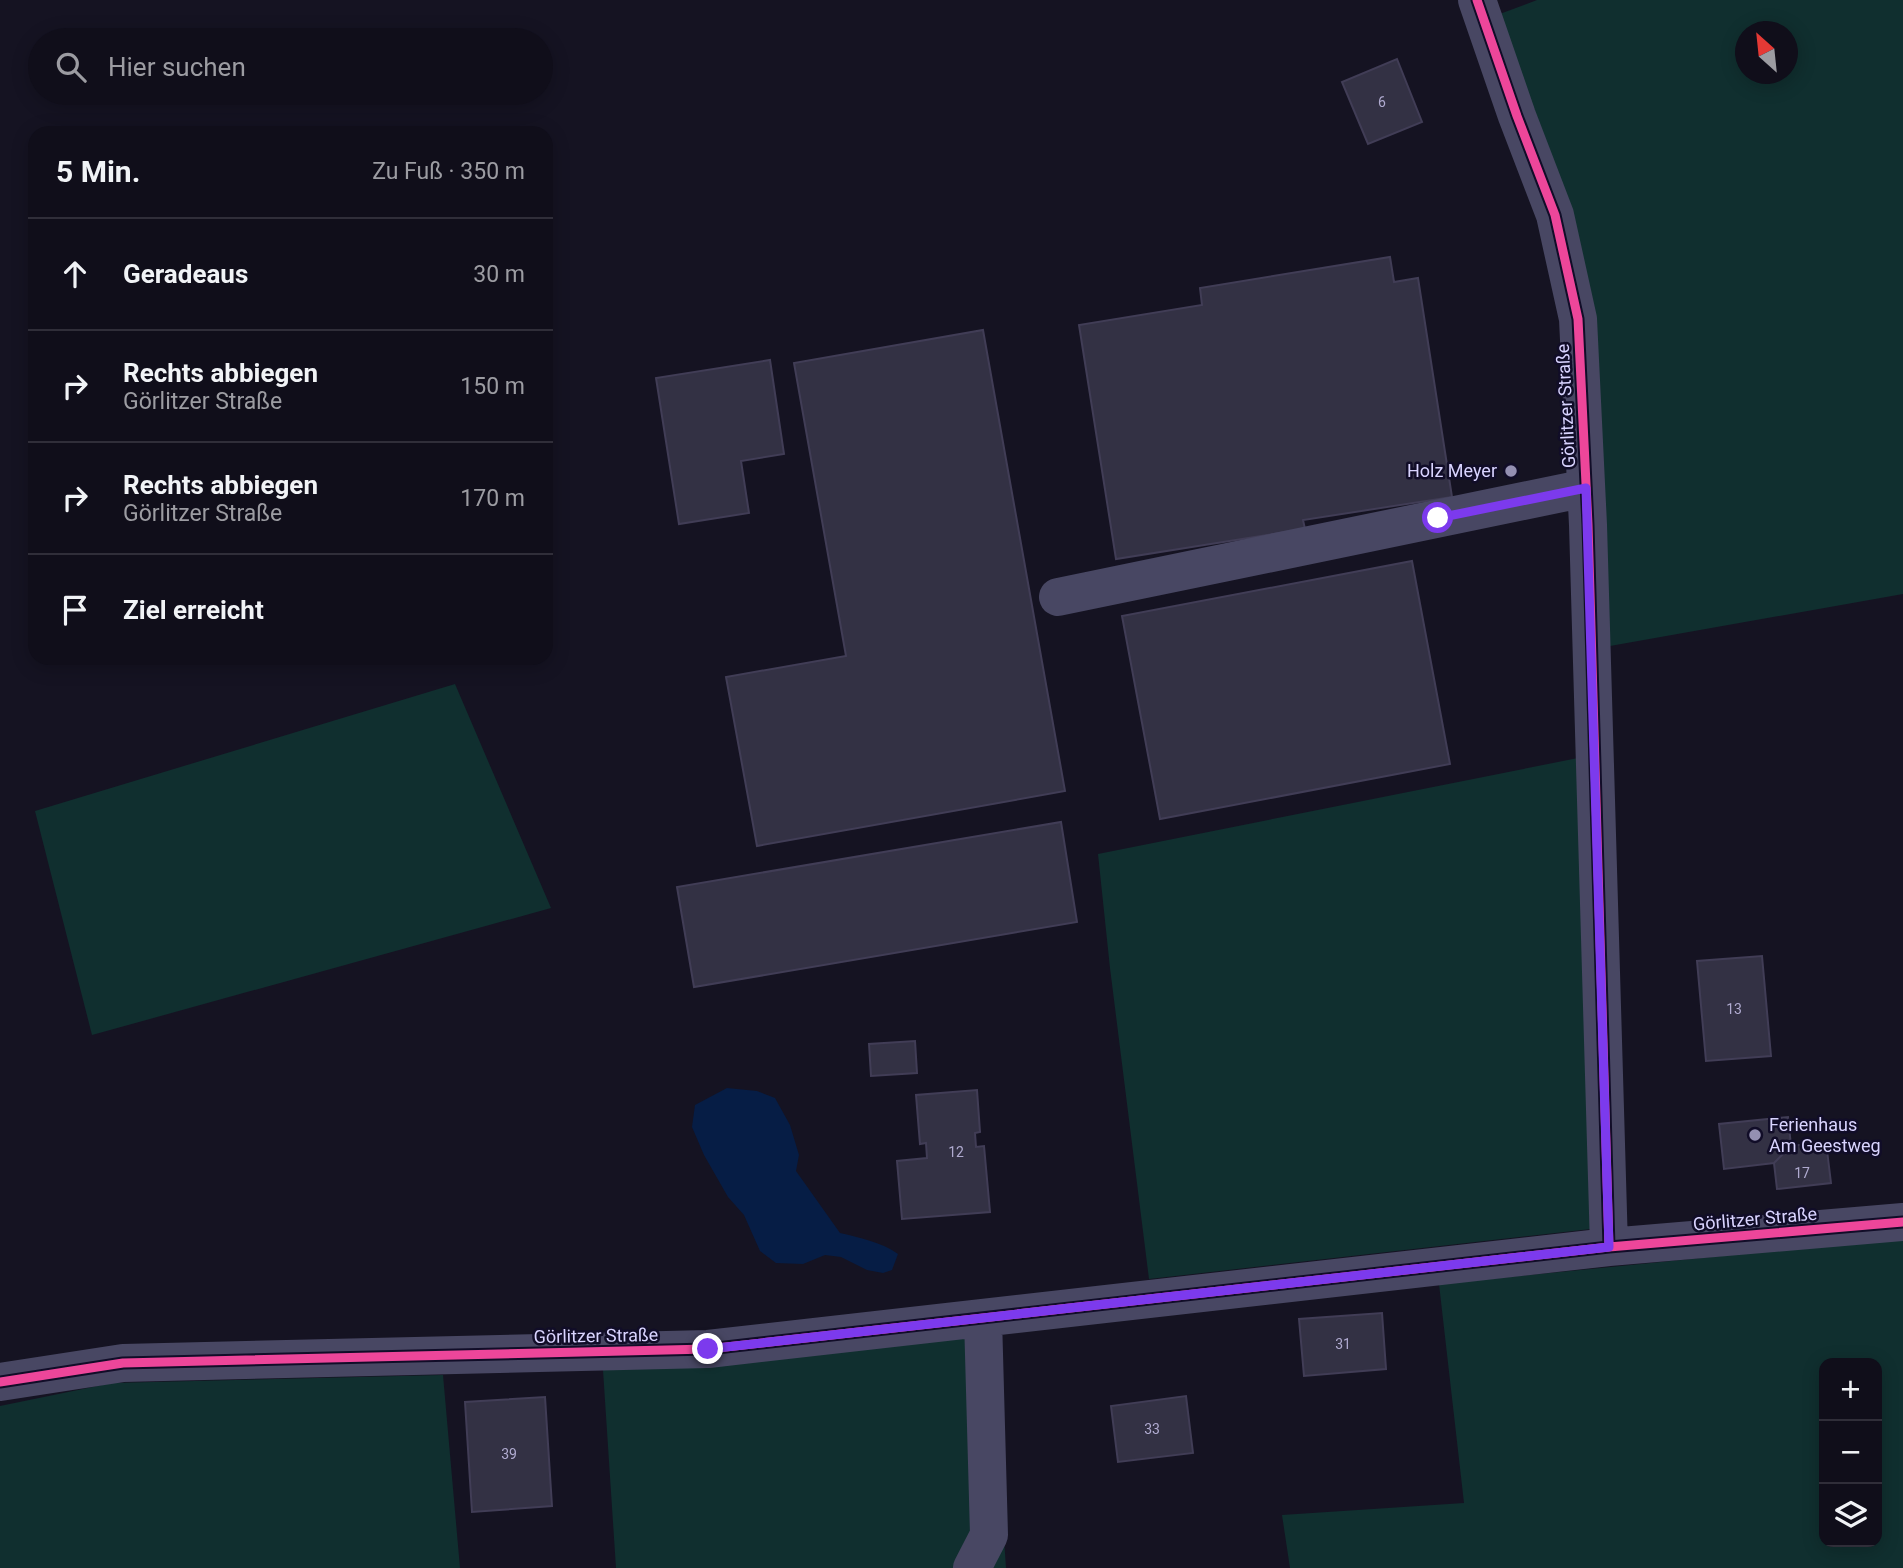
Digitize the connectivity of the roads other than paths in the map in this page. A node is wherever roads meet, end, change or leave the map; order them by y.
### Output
1 (1477, 0) edge
2 (1586, 488) junction
3 (1058, 597) dead end
4 (1903, 1222) edge
5 (1609, 1247) junction
6 (983, 1318) junction
7 (0, 1382) edge
8 (972, 1568) edge

1 - 2 street, Görlitzer Straße
2 - 3 street
2 - 5 street, Görlitzer Straße
4 - 5 street, Görlitzer Straße
5 - 6 street, Görlitzer Straße
6 - 7 street, Görlitzer Straße
6 - 8 street

